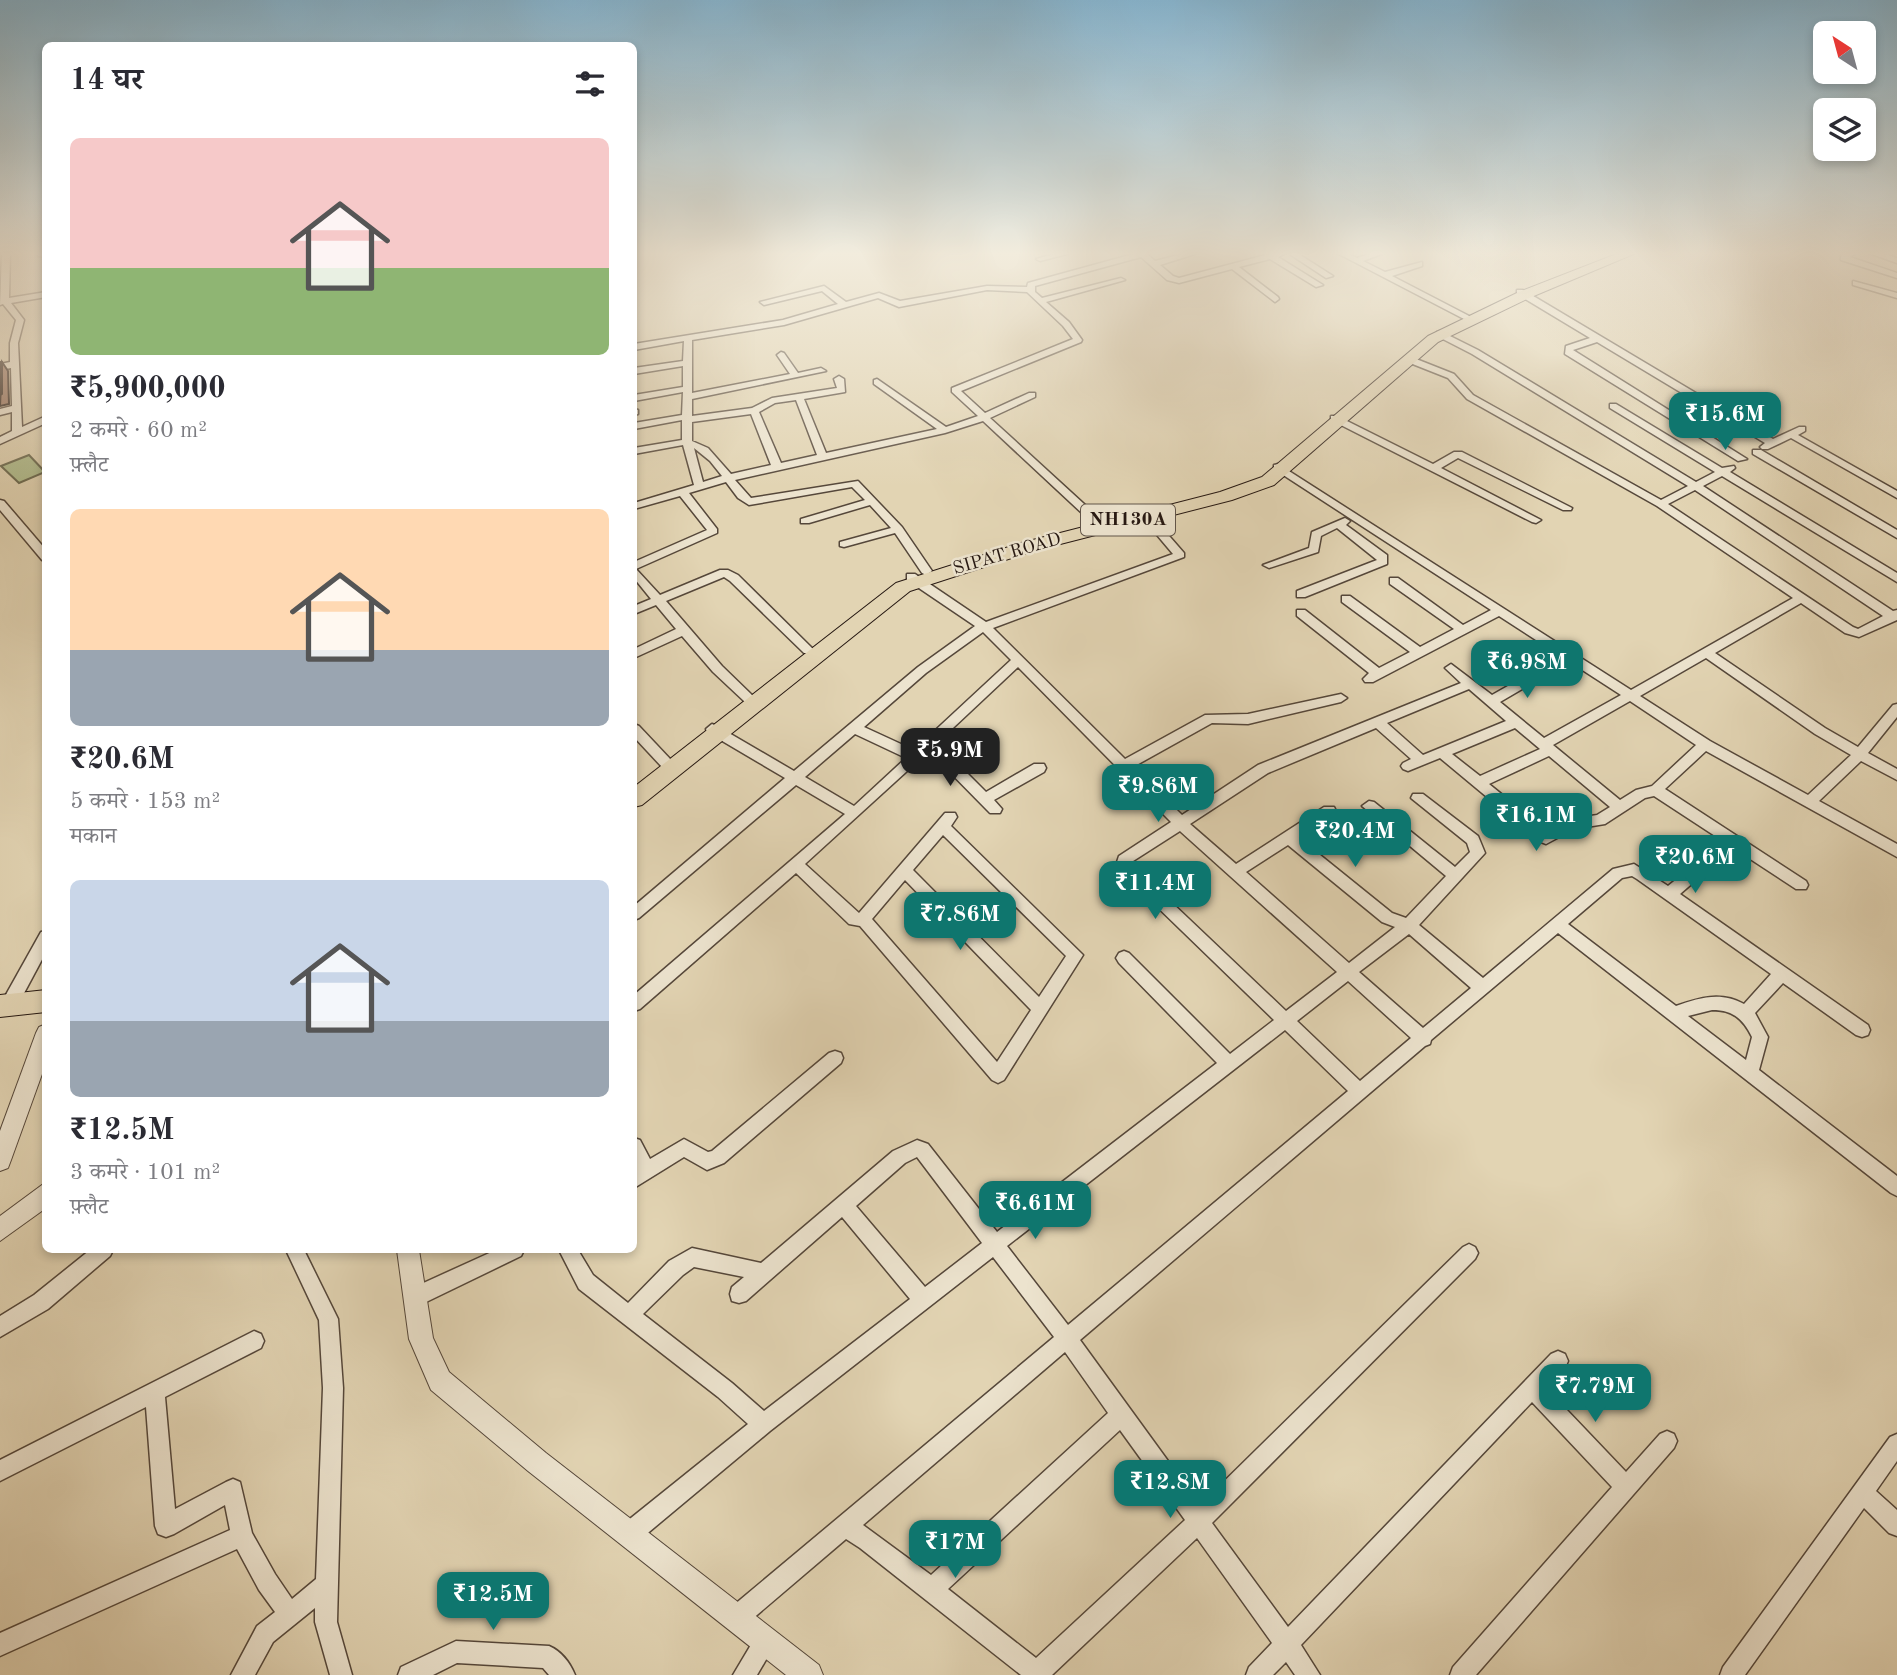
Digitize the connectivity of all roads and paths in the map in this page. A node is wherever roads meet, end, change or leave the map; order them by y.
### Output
1 (17, 331) edge
2 (729, 331) edge
3 (1071, 331) edge
4 (1438, 331) edge
5 (1446, 331) edge
6 (1583, 331) edge
7 (1440, 334) junction
8 (688, 338) junction
9 (1595, 339) junction
10 (637, 346) edge
11 (780, 355) dead end
12 (1408, 359) junction
13 (686, 363) junction
14 (15, 364) junction
15 (0, 367) edge
16 (637, 371) edge
17 (821, 371) dead end
18 (796, 376) junction
19 (839, 379) dead end
20 (877, 382) dead end
21 (687, 393) junction
22 (1032, 395) dead end
23 (799, 397) junction
24 (637, 398) edge
25 (1613, 405) dead end
26 (16, 408) junction
27 (754, 411) junction
28 (0, 412) edge
29 (987, 416) junction
30 (687, 418) junction
31 (1337, 419) junction
32 (42, 421) edge
33 (637, 426) edge
34 (1801, 429) dead end
35 (945, 430) junction
36 (17, 432) junction
37 (1790, 434) junction
38 (0, 441) edge
39 (687, 442) junction
40 (1772, 443) junction
41 (637, 451) edge
42 (1757, 452) junction
43 (823, 457) junction
44 (1742, 460) junction
45 (777, 467) junction
46 (1435, 467) junction
47 (1280, 468) junction
48 (1723, 472) junction
49 (728, 478) junction
50 (1521, 485) junction
51 (699, 486) junction
52 (1695, 486) junction
53 (682, 491) junction
54 (1897, 495) edge
55 (1496, 499) junction
56 (873, 501) junction
57 (0, 503) edge
58 (1661, 504) junction
59 (637, 505) edge
60 (1567, 508) dead end
61 (1146, 516) junction
62 (1354, 517) junction
63 (1536, 520) dead end
64 (805, 521) dead end
65 (1338, 524) junction
66 (1101, 525) junction
67 (898, 529) junction
68 (1897, 535) edge
69 (844, 544) dead end
70 (42, 553) edge
71 (637, 565) edge
72 (1269, 565) dead end
73 (637, 575) edge
74 (918, 576) junction
75 (1897, 578) edge
76 (1394, 581) dead end
77 (1301, 594) dead end
78 (1802, 598) junction
79 (659, 599) junction
80 (1346, 599) dead end
81 (637, 609) edge
82 (1499, 611) junction
83 (1301, 613) dead end
84 (1895, 615) edge
85 (985, 627) junction
86 (1463, 630) junction
87 (681, 631) junction
88 (808, 650) junction
89 (1418, 652) junction
90 (1706, 652) junction
91 (637, 653) edge
92 (1018, 660) junction
93 (1451, 668) dead end
94 (1547, 669) dead end
95 (1470, 684) junction
96 (1630, 694) junction
97 (1341, 698) dead end
98 (749, 699) junction
99 (1490, 701) junction
100 (1897, 708) edge
101 (1516, 722) junction
102 (1379, 723) junction
103 (853, 727) junction
104 (715, 730) junction
105 (637, 732) edge
106 (929, 743) junction
107 (1705, 744) junction
108 (1546, 747) junction
109 (1442, 753) junction
110 (1860, 754) junction
111 (915, 756) junction
112 (667, 764) junction
113 (1124, 766) junction
114 (1040, 768) dead end
115 (1897, 775) edge
116 (792, 777) junction
117 (1478, 783) junction
118 (637, 786) edge
119 (1656, 790) junction
120 (637, 796) edge
121 (1418, 798) dead end
122 (1809, 803) junction
123 (1370, 806) dead end
124 (1620, 808) junction
125 (1329, 811) dead end
126 (855, 813) junction
127 (1182, 824) junction
128 (1288, 837) junction
129 (1897, 851) edge
130 (796, 864) junction
131 (904, 870) junction
132 (1698, 870) dead end
133 (1236, 871) junction
134 (1456, 876) junction
135 (1801, 885) dead end
136 (1670, 893) junction
137 (637, 911) edge
138 (863, 919) junction
139 (1558, 924) junction
140 (1409, 925) junction
141 (42, 943) edge
142 (1124, 958) dead end
143 (1351, 972) junction
144 (1782, 973) junction
145 (1483, 988) junction
146 (42, 1001) edge
147 (637, 1001) edge
148 (4, 1005) edge
149 (1041, 1009) junction
150 (1745, 1013) junction
151 (1673, 1014) junction
152 (1286, 1021) junction
153 (1862, 1030) dead end
154 (1424, 1039) junction
155 (42, 1045) edge
156 (835, 1058) dead end
157 (1230, 1065) junction
158 (1749, 1073) junction
159 (1359, 1091) junction
160 (0, 1160) edge
161 (640, 1174) edge
162 (1897, 1187) edge
163 (42, 1196) edge
164 (843, 1204) junction
165 (0, 1230) edge
166 (997, 1246) junction
167 (1469, 1252) dead end
168 (100, 1253) edge
169 (296, 1253) edge
170 (408, 1253) edge
171 (509, 1253) edge
172 (570, 1253) edge
173 (762, 1272) junction
174 (739, 1294) dead end
175 (415, 1297) junction
176 (925, 1301) junction
177 (628, 1316) junction
178 (0, 1327) edge
179 (1067, 1339) junction
180 (254, 1341) dead end
181 (1558, 1361) dead end
182 (1534, 1388) junction
183 (155, 1391) junction
184 (1121, 1415) junction
185 (763, 1424) junction
186 (1667, 1441) dead end
187 (1897, 1444) edge
188 (0, 1471) edge
189 (1626, 1487) junction
190 (1862, 1492) junction
191 (1198, 1523) junction
192 (1897, 1525) edge
193 (845, 1526) junction
194 (629, 1534) junction
195 (242, 1536) junction
196 (328, 1584) junction
197 (932, 1589) junction
198 (289, 1614) junction
199 (736, 1618) junction
200 (766, 1641) junction
201 (1286, 1643) junction
202 (0, 1645) edge
203 (1036, 1674) edge
204 (242, 1675) edge
205 (341, 1675) edge
206 (409, 1675) edge
207 (564, 1675) edge
208 (744, 1675) edge
209 (809, 1675) edge
210 (1257, 1675) edge
211 (1309, 1675) edge
212 (1461, 1675) edge
213 (1731, 1675) edge

1 - 14 street
2 - 8 street
3 - 29 street
4 - 31 highway, SIPAT ROAD / NH130A
5 - 7 highway, SIPAT ROAD / NH130A
6 - 9 street
7 - 12 highway, SIPAT ROAD / NH130A
7 - 52 street
8 - 10 street
8 - 13 street
9 - 40 street
9 - 44 street
11 - 18 street
12 - 31 highway, SIPAT ROAD / NH130A
12 - 58 street
13 - 16 street
13 - 21 street
14 - 15 street
14 - 26 street
17 - 18 street
18 - 21 street
19 - 23 street
20 - 35 street
21 - 24 street
21 - 30 street
22 - 29 street
23 - 27 street
23 - 43 street
25 - 48 street
26 - 28 street
26 - 36 street
27 - 30 street
27 - 45 street
29 - 35 street
29 - 66 street
30 - 33 street
30 - 39 street
31 - 46 street
31 - 47 highway, SIPAT ROAD / NH130A
32 - 36 street
34 - 37 street
35 - 43 street
36 - 38 street
37 - 40 street
37 - 54 street
39 - 41 street
39 - 49 street
39 - 51 street
40 - 42 street
42 - 44 street
42 - 68 street
43 - 45 street
44 - 48 street
45 - 49 street
46 - 50 street
46 - 55 street
47 - 61 highway, SIPAT ROAD / NH130A
47 - 62 street
47 - 66 highway, SIPAT ROAD / NH130A
48 - 52 street
48 - 75 street
49 - 51 street
49 - 56 street
50 - 55 street
50 - 60 street
51 - 53 street
52 - 58 street
52 - 84 street
53 - 59 street
53 - 71 street
55 - 63 street
56 - 64 street
56 - 67 street
57 - 70 street
58 - 78 street
61 - 66 highway, SIPAT ROAD / NH130A
61 - 85 street
62 - 65 street
62 - 82 street
65 - 72 street
65 - 77 street
66 - 74 highway, SIPAT ROAD / NH130A
67 - 69 street
67 - 74 street
73 - 79 street
74 - 85 street
74 - 88 highway, SIPAT ROAD / NH130A
74 - 104 highway, SIPAT ROAD / NH130A
76 - 86 street
78 - 84 street
78 - 90 street
79 - 81 street
79 - 87 street
79 - 88 street
80 - 89 street
82 - 86 street
82 - 96 street
83 - 89 street
85 - 92 street
85 - 103 street
86 - 89 street
87 - 91 street
87 - 98 street
88 - 98 highway, SIPAT ROAD / NH130A
90 - 96 street
90 - 110 street
92 - 106 street
92 - 113 street
93 - 95 street
94 - 99 street
95 - 99 street
95 - 102 street
96 - 107 street
96 - 108 street
97 - 113 street
98 - 104 highway, SIPAT ROAD / NH130A
99 - 101 street
100 - 110 street
101 - 108 street
101 - 109 street
102 - 109 street
102 - 127 street
103 - 111 street
103 - 116 street
104 - 112 highway, SIPAT ROAD / NH130A
104 - 116 street
104 - 120 highway, SIPAT ROAD / NH130A
105 - 112 street
106 - 111 street
106 - 114 street
107 - 119 street
107 - 122 street
108 - 117 street
108 - 124 street
109 - 117 street
110 - 115 street
110 - 122 street
111 - 126 street
112 - 118 highway, SIPAT ROAD / NH130A
113 - 127 street
116 - 126 street
116 - 137 street
117 - 124 street
119 - 124 street
119 - 135 street
121 - 134 street
122 - 129 street
123 - 134 street
125 - 128 street
126 - 130 street
127 - 133 street
127 - 152 street
128 - 133 street
128 - 140 street
130 - 138 street
130 - 147 street
131 - 138 street
131 - 149 street
131 - 149 street
132 - 136 street
133 - 143 street
134 - 140 street
136 - 139 street
136 - 144 street
138 - 149 street
139 - 145 street
139 - 151 street
140 - 143 street
140 - 145 street
141 - 148 street
142 - 157 street
143 - 152 street
143 - 154 street
144 - 150 street
144 - 153 street
145 - 154 street
146 - 148 highway
150 - 151 street
150 - 158 street
151 - 158 street
152 - 157 street
152 - 159 street
154 - 159 street
155 - 160 street
156 - 161 street
157 - 166 street
158 - 162 street
159 - 179 street
163 - 165 street
164 - 166 street
164 - 173 street
164 - 176 street
166 - 176 street
166 - 179 street
167 - 191 street
168 - 178 street
169 - 196 street
170 - 175 street
171 - 175 street
172 - 177 street
173 - 174 street
173 - 177 street
175 - 194 street
176 - 185 street
177 - 185 street
179 - 184 street
179 - 193 street
180 - 183 street
181 - 182 street
182 - 189 street
182 - 201 street
183 - 188 street
183 - 195 street
184 - 191 street
184 - 197 street
185 - 194 street
186 - 189 street
187 - 190 street
189 - 212 street
190 - 192 street
190 - 213 street
191 - 201 street
191 - 203 street
193 - 197 street
193 - 199 street
194 - 199 street
195 - 198 street
195 - 202 street
196 - 198 street
196 - 205 street
197 - 203 street
198 - 204 street
199 - 200 street
200 - 208 street
200 - 209 street
201 - 210 street
201 - 211 street
206 - 207 street

